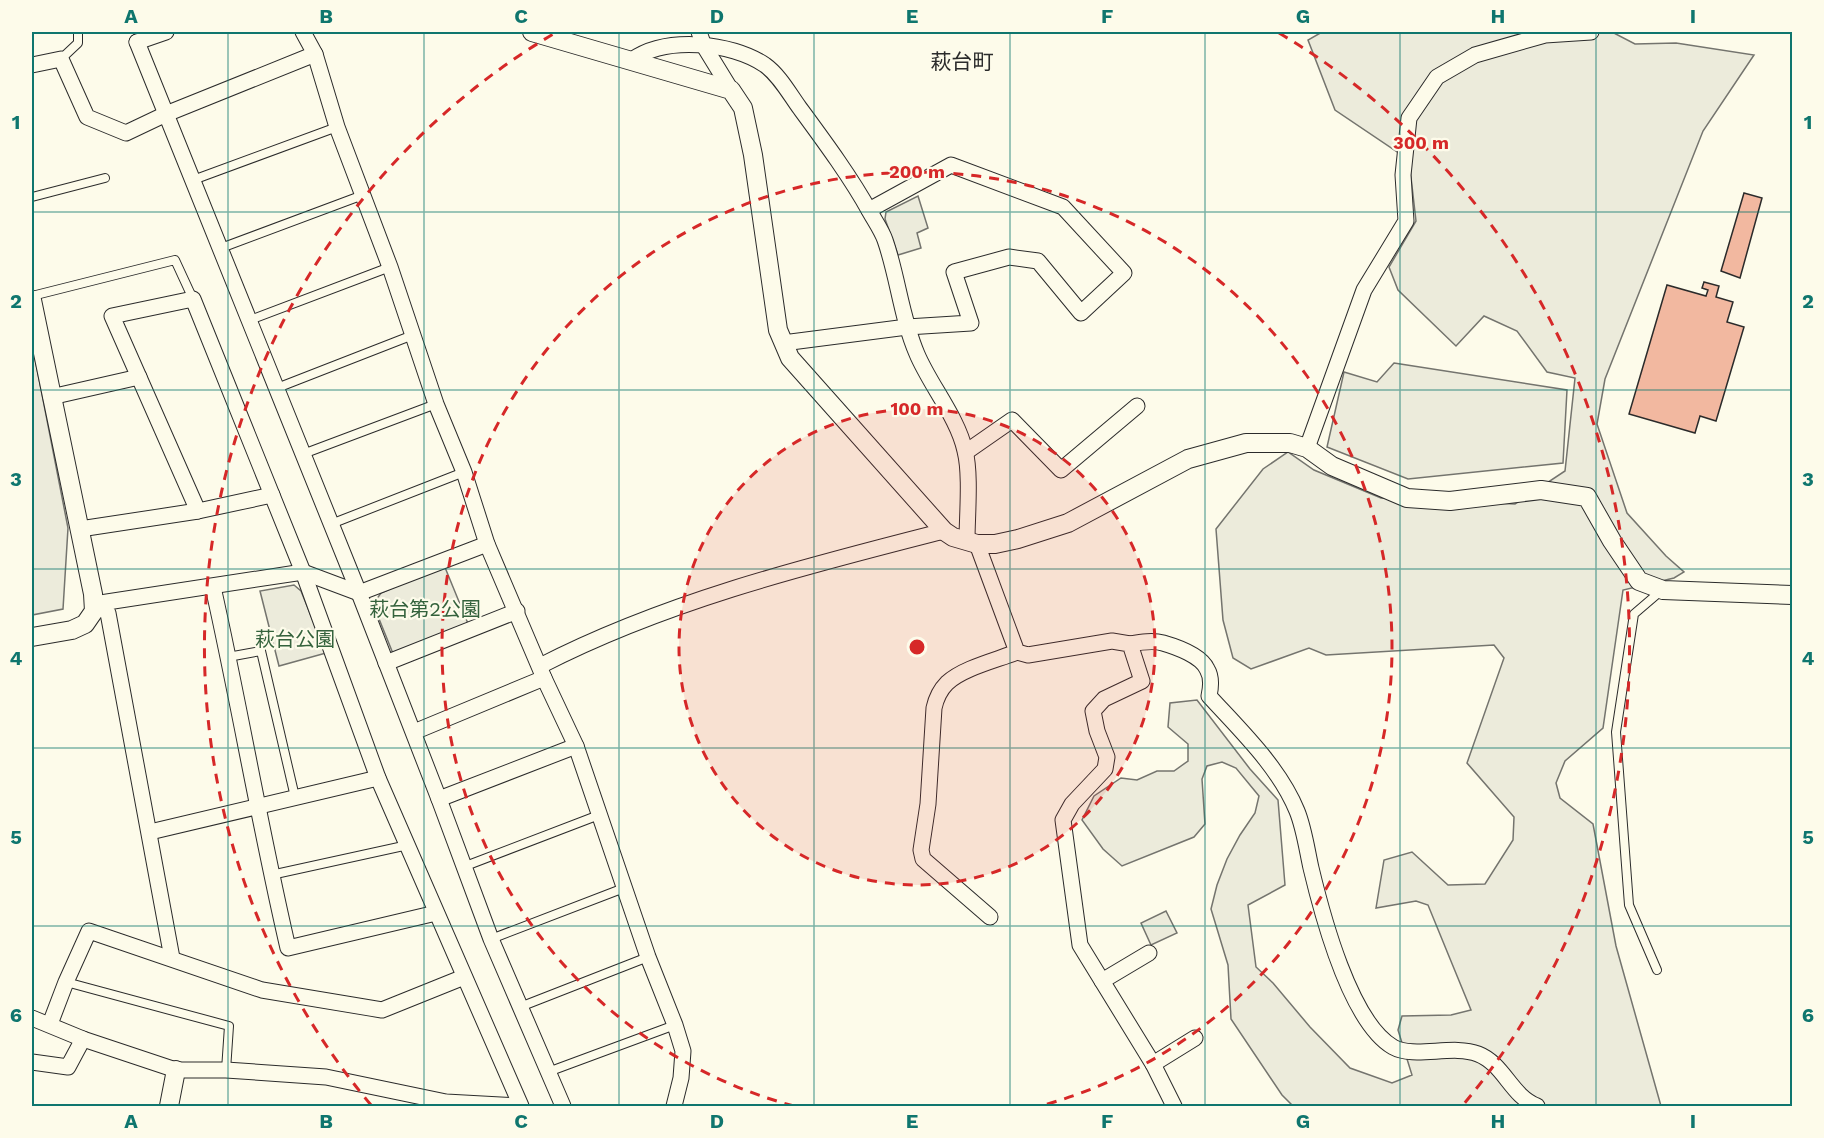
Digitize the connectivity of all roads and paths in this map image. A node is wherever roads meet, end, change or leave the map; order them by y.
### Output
1 (78, 32) edge
2 (166, 32) edge
3 (303, 32) edge
4 (532, 32) edge
5 (699, 32) edge
6 (1591, 32) edge
7 (141, 37) edge
8 (705, 46) junction
9 (315, 54) junction
10 (61, 59) junction
11 (632, 60) junction
12 (32, 65) edge
13 (731, 90) junction
14 (166, 114) junction
15 (337, 127) junction
16 (105, 178) dead end
17 (193, 180) junction
18 (364, 195) junction
19 (32, 197) edge
20 (869, 210) junction
21 (221, 248) junction
22 (390, 267) junction
23 (32, 298) edge
24 (193, 299) junction
25 (250, 320) junction
26 (907, 327) junction
27 (413, 335) junction
28 (783, 343) junction
29 (139, 377) junction
30 (277, 388) junction
31 (51, 397) junction
32 (436, 404) junction
33 (1137, 406) dead end
34 (1307, 448) junction
35 (966, 452) junction
36 (303, 454) junction
37 (464, 472) junction
38 (272, 495) junction
39 (198, 511) junction
40 (331, 524) junction
41 (80, 529) junction
42 (944, 531) junction
43 (972, 543) junction
44 (487, 544) junction
45 (303, 572) junction
46 (213, 587) junction
47 (1663, 590) junction
48 (359, 593) junction
49 (1792, 595) edge
50 (94, 604) junction
51 (517, 611) junction
52 (32, 637) edge
53 (1130, 644) junction
54 (1017, 652) junction
55 (228, 657) junction
56 (386, 663) junction
57 (542, 672) junction
58 (414, 732) junction
59 (576, 746) junction
60 (378, 778) junction
61 (296, 797) junction
62 (439, 799) junction
63 (257, 806) junction
64 (600, 815) junction
65 (150, 832) junction
66 (408, 845) junction
67 (463, 867) junction
68 (271, 875) junction
69 (624, 888) junction
70 (436, 913) junction
71 (990, 917) dead end
72 (491, 939) junction
73 (1149, 952) dead end
74 (648, 957) junction
75 (172, 958) junction
76 (1657, 970) dead end
77 (464, 977) junction
78 (1102, 981) junction
79 (66, 982) junction
80 (520, 1007) junction
81 (32, 1018) edge
82 (50, 1024) junction
83 (675, 1025) junction
84 (1195, 1038) dead end
85 (83, 1039) junction
86 (32, 1062) edge
87 (1153, 1064) junction
88 (176, 1070) junction
89 (226, 1070) junction
90 (548, 1072) junction
91 (448, 1104) edge
92 (674, 1106) edge
93 (169, 1107) edge
94 (520, 1107) edge
95 (563, 1107) edge
96 (1174, 1107) edge
97 (1538, 1107) edge

1 - 10 lane
2 - 7 street
3 - 9 street
4 - 11 street
5 - 8 street
6 - 34 street
7 - 14 street
8 - 11 street
8 - 13 street
8 - 20 street
9 - 14 street
9 - 15 street
10 - 12 street
10 - 14 street
11 - 13 street
13 - 28 street
14 - 17 street
15 - 17 lane
15 - 18 street
16 - 19 lane
17 - 21 street
18 - 21 lane
18 - 22 street
20 - 26 street
20 - 26 street
21 - 25 street
22 - 25 lane
22 - 27 street
23 - 24 lane
23 - 31 street
24 - 29 street
24 - 38 street
25 - 30 street
26 - 28 street
26 - 35 street
27 - 30 lane
27 - 32 street
28 - 42 street
29 - 31 street
29 - 39 street
30 - 36 street
31 - 41 street
32 - 36 lane
32 - 37 street
33 - 35 street
34 - 43 street
34 - 47 street
35 - 43 street
36 - 40 street
37 - 40 lane
37 - 44 street
38 - 39 street
38 - 45 street
39 - 41 street
40 - 48 street
41 - 50 street
42 - 43 street
42 - 57 street
43 - 54 street
44 - 48 street
44 - 51 street
45 - 46 street
45 - 48 street
45 - 60 street
46 - 50 street
46 - 55 street
47 - 49 street
47 - 76 lane
48 - 56 street
50 - 52 street
50 - 65 street
51 - 56 street
51 - 57 street
53 - 54 street
53 - 78 street
53 - 97 street
54 - 71 street
55 - 61 lane
55 - 63 street
56 - 58 street
57 - 58 street
57 - 59 street
58 - 62 street
59 - 62 street
59 - 64 street
60 - 61 street
60 - 66 street
61 - 63 street
62 - 67 street
63 - 65 street
63 - 68 street
64 - 67 lane
64 - 69 street
65 - 75 street
66 - 68 lane
66 - 70 street
67 - 72 street
68 - 70 street
69 - 72 lane
69 - 74 street
70 - 77 street
72 - 80 street
73 - 78 street
74 - 80 lane
74 - 83 street
75 - 77 street
75 - 79 street
77 - 94 street
78 - 87 street
79 - 82 street
79 - 89 lane
80 - 90 street
81 - 82 street
82 - 85 street
83 - 90 lane
83 - 92 street
84 - 87 street
85 - 86 street
85 - 88 street
87 - 96 street
88 - 89 street
88 - 93 street
89 - 91 street
90 - 95 street
91 - 94 street

